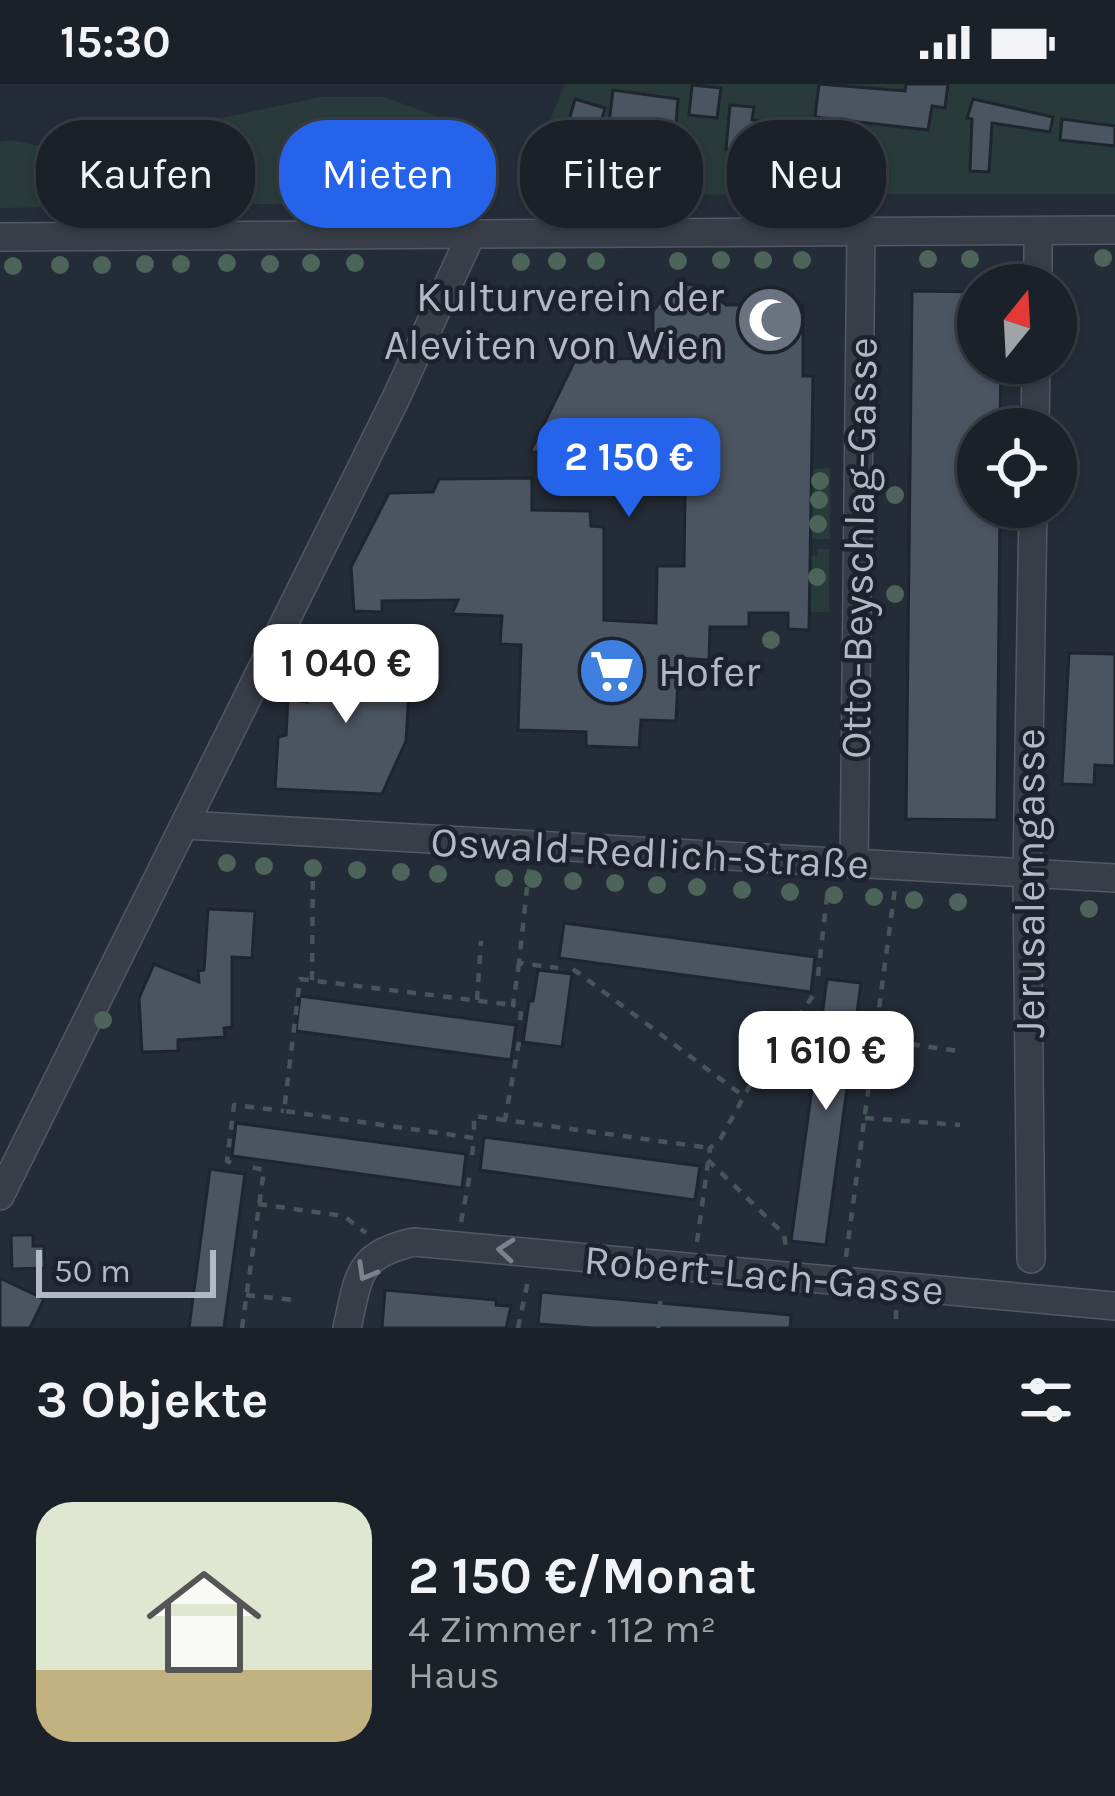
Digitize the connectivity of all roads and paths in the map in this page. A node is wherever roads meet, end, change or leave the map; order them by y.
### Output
1 (1039, 230) junction
2 (1115, 230) edge
3 (861, 232) junction
4 (471, 235) junction
5 (0, 238) edge
6 (1038, 264) edge
7 (1034, 528) edge
8 (185, 825) junction
9 (314, 833) junction
10 (532, 846) junction
11 (843, 864) junction
12 (898, 867) junction
13 (1027, 874) junction
14 (1115, 878) edge
15 (481, 941) dead end
16 (519, 963) junction
17 (558, 968) dead end
18 (573, 970) dead end
19 (818, 976) dead end
20 (312, 980) junction
21 (815, 993) dead end
22 (477, 1000) junction
23 (513, 1005) junction
24 (520, 1028) dead end
25 (875, 1039) junction
26 (519, 1042) dead end
27 (958, 1052) dead end
28 (744, 1096) junction
29 (284, 1111) junction
30 (865, 1118) junction
31 (505, 1120) junction
32 (959, 1125) dead end
33 (474, 1138) junction
34 (710, 1148) junction
35 (472, 1155) dead end
36 (708, 1160) junction
37 (231, 1163) dead end
38 (246, 1166) dead end
39 (471, 1169) dead end
40 (0, 1196) edge
41 (258, 1204) junction
42 (457, 1246) junction
43 (384, 1248) junction
44 (534, 1252) junction
45 (1031, 1259) dead end
46 (663, 1264) junction
47 (693, 1267) junction
48 (789, 1276) junction
49 (843, 1281) junction
50 (246, 1295) junction
51 (293, 1300) dead end
52 (1115, 1306) edge
53 (1041, 1314) edge
54 (242, 1328) edge
55 (347, 1328) edge
56 (518, 1328) edge
57 (658, 1328) edge

1 - 2 street
1 - 3 street
1 - 6 street
3 - 4 street
3 - 11 street, Otto-Beyschlag-Gasse
4 - 5 street
4 - 8 street
7 - 13 street, Jerusalemgasse
8 - 9 street, Oswald-Redlich-Straße
8 - 40 street
9 - 10 street, Oswald-Redlich-Straße
9 - 20 path
10 - 11 street, Oswald-Redlich-Straße
10 - 16 path
11 - 12 street, Oswald-Redlich-Straße
11 - 19 path
12 - 13 street, Oswald-Redlich-Straße
12 - 25 path
13 - 14 street, Oswald-Redlich-Straße
13 - 45 street, Jerusalemgasse
15 - 22 path
16 - 17 path
16 - 23 path
18 - 28 path
20 - 22 path
20 - 29 path
21 - 28 path
22 - 23 path
23 - 24 path
25 - 27 path
25 - 30 path
26 - 31 path
28 - 34 path
29 - 33 path
29 - 37 path
30 - 32 path
30 - 49 path
31 - 33 path
31 - 34 path
33 - 35 path
34 - 36 path
36 - 47 path
36 - 48 path
38 - 41 path
39 - 42 path
41 - 43 path
41 - 50 path
42 - 43 street, Robert-Lach-Gasse
44 -> 42 street, Robert-Lach-Gasse
43 -> 55 street
44 - 46 street, Robert-Lach-Gasse
44 - 56 path
46 - 47 street, Robert-Lach-Gasse
46 - 57 path
47 - 48 street, Robert-Lach-Gasse
48 - 49 street, Robert-Lach-Gasse
49 - 53 street, Robert-Lach-Gasse
50 - 51 path
50 - 54 path
52 - 53 street, Robert-Lach-Gasse

